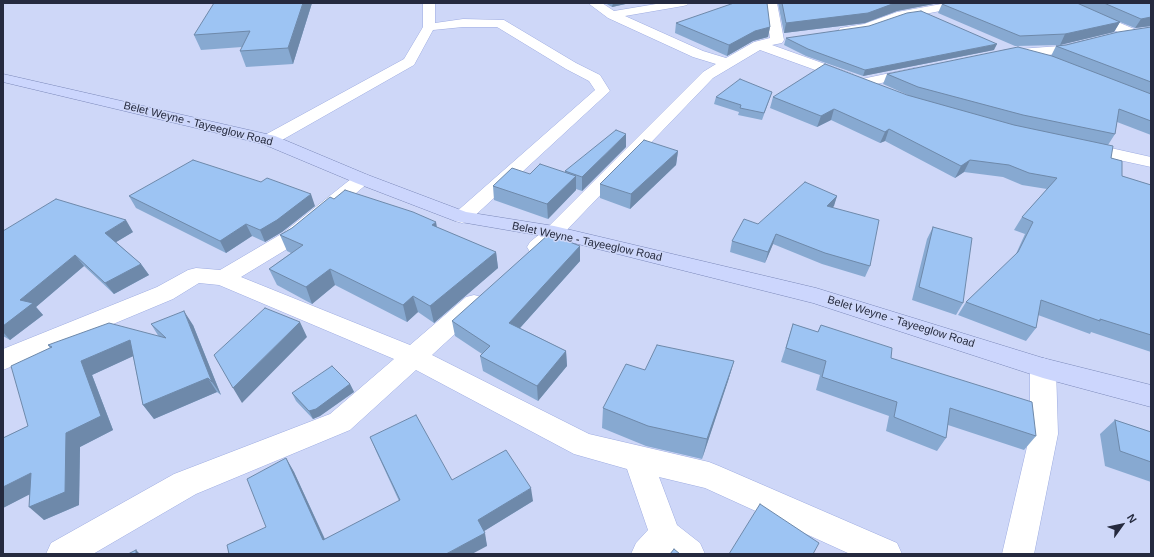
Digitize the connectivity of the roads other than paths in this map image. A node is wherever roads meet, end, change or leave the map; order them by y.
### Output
1 (429, 3) edge
2 (594, 3) edge
3 (683, 3) edge
4 (771, 3) edge
5 (966, 3) edge
6 (1063, 3) edge
7 (919, 11) junction
8 (612, 15) junction
9 (941, 21) edge
10 (429, 27) junction
11 (829, 33) edge
12 (1112, 37) edge
13 (1097, 41) edge
14 (759, 44) junction
15 (994, 51) edge
16 (1013, 52) junction
17 (1052, 62) edge
18 (727, 63) junction
19 (930, 69) edge
20 (3, 78) edge
21 (862, 83) junction
22 (888, 93) edge
23 (269, 140) junction
24 (1067, 143) edge
25 (1151, 162) edge
26 (362, 179) junction
27 (462, 217) junction
28 (554, 232) junction
29 (524, 258) edge
30 (223, 278) junction
31 (489, 290) edge
32 (413, 357) junction
33 (3, 360) edge
34 (1043, 368) junction
35 (1151, 396) edge
36 (638, 460) junction
37 (667, 548) edge
38 (62, 554) edge
39 (886, 554) edge
40 (1018, 554) edge

1 - 10 street
2 - 8 street
3 - 8 street
4 - 14 street
5 - 7 street
6 - 12 street
7 - 9 street
7 - 11 street
8 - 18 street
10 - 23 street
10 - 27 street
13 - 16 street
14 - 18 street
14 - 21 street
15 - 16 street
16 - 17 street
18 - 28 street
19 - 21 street
20 - 23 main road, Belet Weyne - Tayeeglow Road
21 - 22 street
23 - 26 main road, Belet Weyne - Tayeeglow Road
24 - 25 street
26 - 27 main road, Belet Weyne - Tayeeglow Road
26 - 30 street
27 - 28 main road, Belet Weyne - Tayeeglow Road
28 - 29 street
28 - 34 main road, Belet Weyne - Tayeeglow Road
30 - 32 street
30 - 33 street
31 - 32 street
32 - 36 street
32 - 38 street
34 - 35 main road, Belet Weyne - Tayeeglow Road
34 - 40 street
36 - 37 street
36 - 39 street

